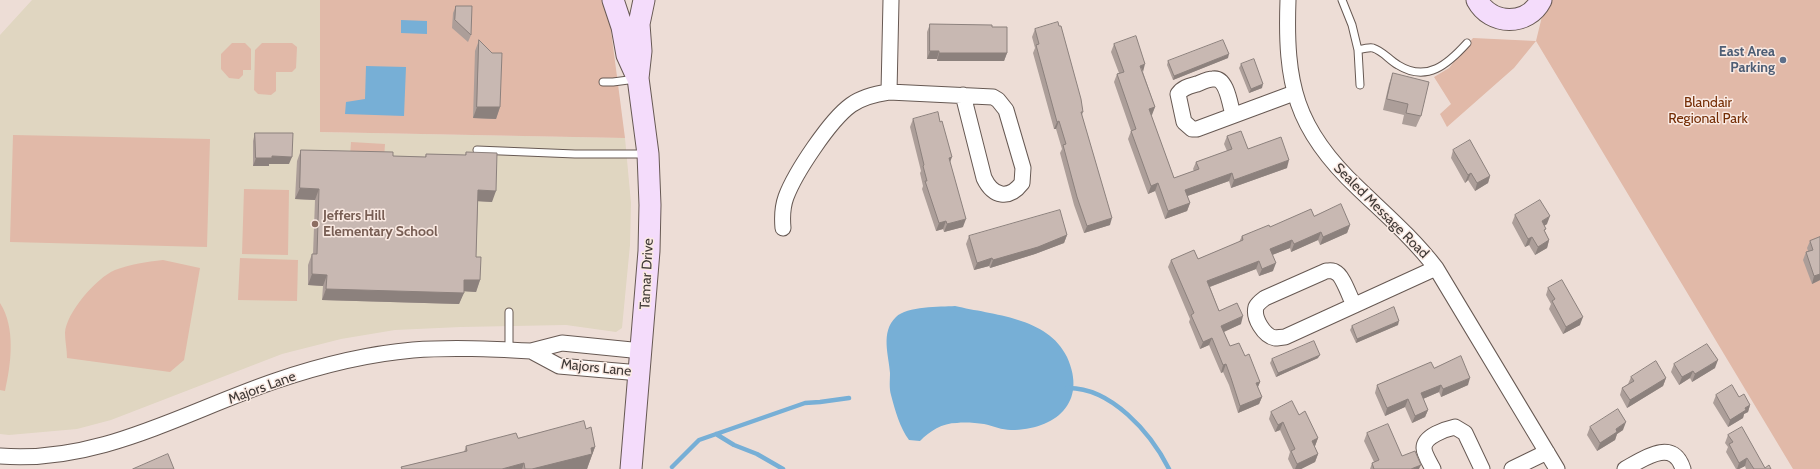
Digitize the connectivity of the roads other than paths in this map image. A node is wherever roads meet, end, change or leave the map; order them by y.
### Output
1 (613, 0) edge
2 (625, 0) edge
3 (634, 0) edge
4 (644, 0) edge
5 (891, 0) edge
6 (1288, 0) edge
7 (1342, 0) edge
8 (1477, 0) edge
9 (1543, 1) edge
10 (1467, 43) dead end
11 (1358, 50) junction
12 (638, 78) junction
13 (603, 82) dead end
14 (1360, 85) dead end
15 (889, 92) junction
16 (1294, 93) junction
17 (963, 95) junction
18 (1233, 115) dead end
19 (477, 150) dead end
20 (648, 154) junction
21 (783, 228) dead end
22 (1436, 268) junction
23 (1354, 305) junction
24 (509, 312) dead end
25 (509, 350) junction
26 (642, 350) junction
27 (531, 351) junction
28 (640, 373) junction
29 (1547, 452) junction
30 (0, 456) edge
31 (631, 469) edge
32 (1433, 469) edge
33 (1482, 469) edge
34 (1512, 469) edge
35 (1557, 469) edge
36 (1625, 469) edge
37 (1683, 469) edge

1 - 12 street, Tamar Drive
2 - 3 street
4 - 12 street, Tamar Drive
5 - 15 street
6 - 16 street, Sealed Message Road
7 - 11 lane
8 - 9 street
10 - 11 lane
11 - 14 lane
12 - 13 lane
12 - 20 street, Tamar Drive
15 - 17 street
15 - 21 street
16 - 18 street
16 - 22 street, Sealed Message Road
17 - 17 street
19 - 20 lane
20 - 26 street, Tamar Drive
22 - 23 street
22 - 29 street, Sealed Message Road
23 - 23 street
24 - 25 lane
25 - 27 street, Majors Lane
25 - 30 street, Majors Lane
26 - 27 street, Majors Lane
26 - 28 street, Tamar Drive
27 - 28 street, Majors Lane
28 - 31 street, Tamar Drive
29 - 34 street
29 - 35 street, Sealed Message Road
32 - 33 street
36 - 37 street

